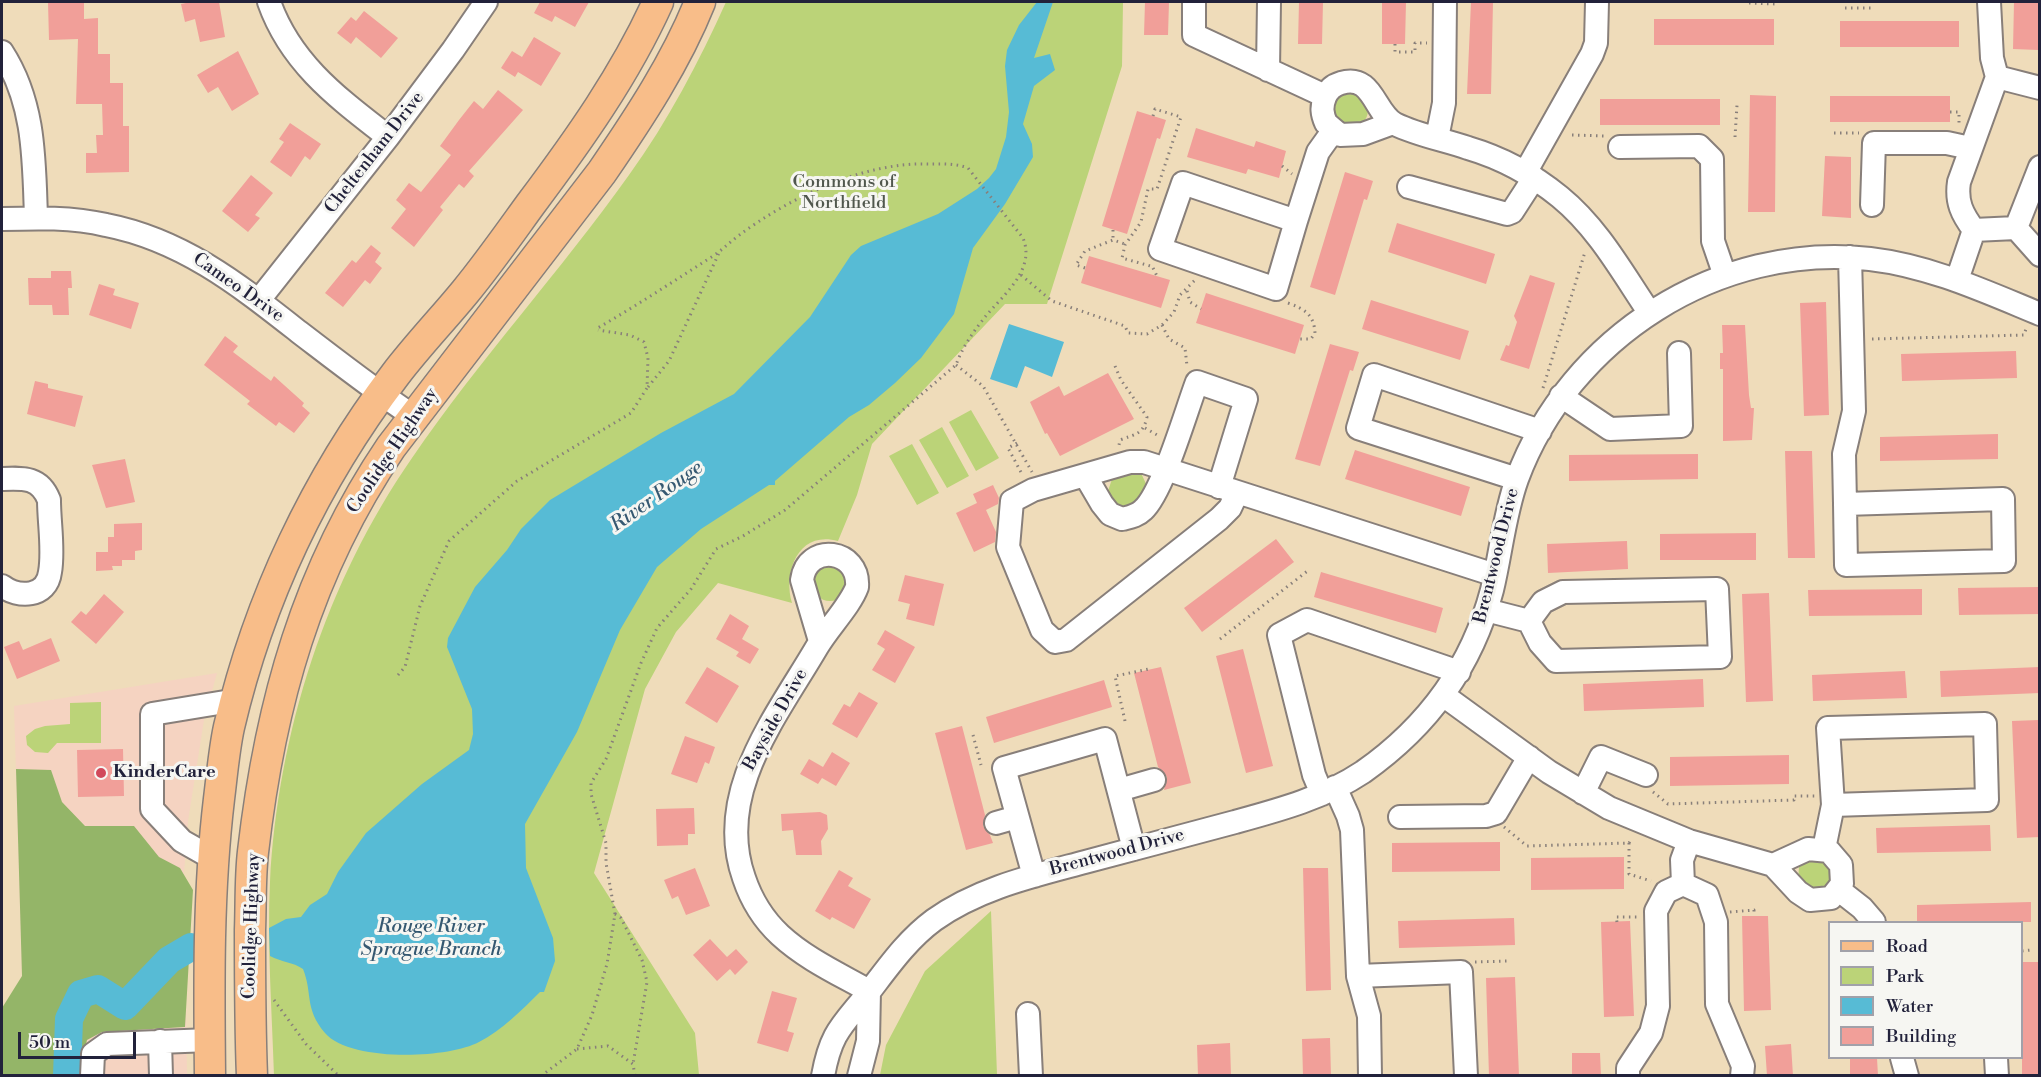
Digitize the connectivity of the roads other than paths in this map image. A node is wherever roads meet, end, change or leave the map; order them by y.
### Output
1 (269, 2) edge
2 (486, 2) edge
3 (658, 2) edge
4 (700, 2) edge
5 (1194, 2) edge
6 (1269, 2) edge
7 (1445, 2) edge
8 (1597, 2) edge
9 (1989, 2) edge
10 (2, 52) edge
11 (1268, 69) junction
12 (1997, 77) junction
13 (2040, 88) edge
14 (1325, 96) junction
15 (1393, 123) junction
16 (1333, 131) junction
17 (388, 137) junction
18 (1437, 138) junction
19 (1965, 140) junction
20 (1615, 141) road end
21 (2040, 167) edge
22 (1529, 175) junction
23 (1409, 187) dead end
24 (1872, 205) dead end
25 (36, 218) junction
26 (2, 219) edge
27 (1296, 221) junction
28 (2016, 228) junction
29 (1974, 230) junction
30 (2040, 255) edge
31 (1850, 257) junction
32 (1725, 276) junction
33 (1957, 280) junction
34 (259, 300) junction
35 (1649, 312) junction
36 (2033, 322) edge
37 (1679, 353) dead end
38 (381, 394) junction
39 (1551, 394) junction
40 (413, 416) junction
41 (1540, 431) junction
42 (1165, 469) junction
43 (1085, 475) junction
44 (2, 479) edge
45 (1517, 479) junction
46 (1228, 490) junction
47 (1845, 504) junction
48 (1495, 575) junction
49 (2, 586) edge
50 (1486, 610) junction
51 (1529, 621) junction
52 (820, 641) dead end
53 (1459, 672) junction
54 (1443, 695) junction
55 (237, 699) junction
56 (1529, 757) junction
57 (1154, 780) dead end
58 (1646, 781) road end
59 (1119, 790) junction
60 (1329, 790) junction
61 (1583, 792) junction
62 (1833, 805) junction
63 (1400, 817) dead end
64 (1689, 842) junction
65 (1134, 849) junction
66 (1824, 849) junction
67 (212, 858) junction
68 (1773, 865) junction
69 (1034, 876) junction
70 (1683, 884) junction
71 (1839, 890) junction
72 (1873, 921) edge
73 (210, 974) junction
74 (1358, 976) junction
75 (869, 991) junction
76 (260, 992) junction
77 (1028, 1014) dead end
78 (210, 1035) junction
79 (160, 1041) junction
80 (250, 1042) junction
81 (1902, 1059) edge
82 (1996, 1059) edge
83 (92, 1076) edge
84 (161, 1076) edge
85 (210, 1076) edge
86 (252, 1076) edge
87 (823, 1076) edge
88 (859, 1076) edge
89 (1030, 1076) edge
90 (1371, 1076) edge
91 (1466, 1076) edge
92 (1628, 1076) edge
93 (1742, 1076) edge
94 (1906, 1076) edge
95 (1997, 1076) edge

1 - 17 street
2 - 17 street, Cheltenham Drive
3 - 38 main road
4 - 40 main road, Coolidge Highway
5 - 11 street
6 - 11 street
7 - 18 street
8 - 22 street
9 - 12 street
10 - 25 street
11 - 14 street
12 - 13 street
12 - 19 street
14 - 15 street
14 - 16 street
15 - 16 street
15 - 18 street
16 - 27 street
17 - 34 street, Cheltenham Drive
18 - 22 street
19 - 24 street
19 - 29 street
20 - 32 street
21 - 28 street
22 - 23 street
22 - 35 street
25 - 26 street, Cameo Drive
25 - 34 street, Cameo Drive
27 - 27 street
28 - 29 street
28 - 30 street
29 - 33 street
31 - 32 street, Brentwood Drive
31 - 33 street, Brentwood Drive
31 - 47 street
32 - 35 street, Brentwood Drive
33 - 36 street, Brentwood Drive
34 - 38 street, Cameo Drive
35 - 39 street, Brentwood Drive
37 - 39 street
38 - 40 street, Cameo Drive
38 - 55 main road
39 - 41 street, Brentwood Drive
40 - 76 main road, Coolidge Highway
41 - 45 street, Brentwood Drive
41 - 45 street
42 - 43 street
42 - 43 street
42 - 46 street
42 - 46 street
43 - 46 street
44 - 49 street
45 - 48 street, Brentwood Drive
46 - 48 street
47 - 47 street
48 - 50 street, Brentwood Drive
50 - 51 street
50 - 53 street, Brentwood Drive
51 - 51 street
52 - 75 street, Bayside Drive
53 - 54 street, Brentwood Drive
53 - 60 street
54 - 56 street
54 - 60 street, Brentwood Drive
55 - 67 main road
55 - 67 street
56 - 61 street
56 - 63 street
57 - 59 street
58 - 61 street
59 - 65 street
59 - 69 street
60 - 65 street, Brentwood Drive
60 - 74 street
61 - 64 street
62 - 62 street
62 - 66 street
64 - 68 street
64 - 70 street
65 - 69 street, Brentwood Drive
66 - 68 street
66 - 71 street
67 - 73 main road
68 - 71 street
69 - 75 street, Brentwood Drive
70 - 92 street
70 - 93 street
71 - 72 street
73 - 76 main road
73 - 78 main road
74 - 90 street
74 - 91 street
75 - 87 street, Brentwood Drive
75 - 88 street
76 - 80 main road, Coolidge Highway
77 - 89 street
78 - 79 street
78 - 80 main road
78 - 85 main road
79 - 83 street
79 - 84 street
80 - 86 main road, Coolidge Highway
81 - 94 street
82 - 95 street

